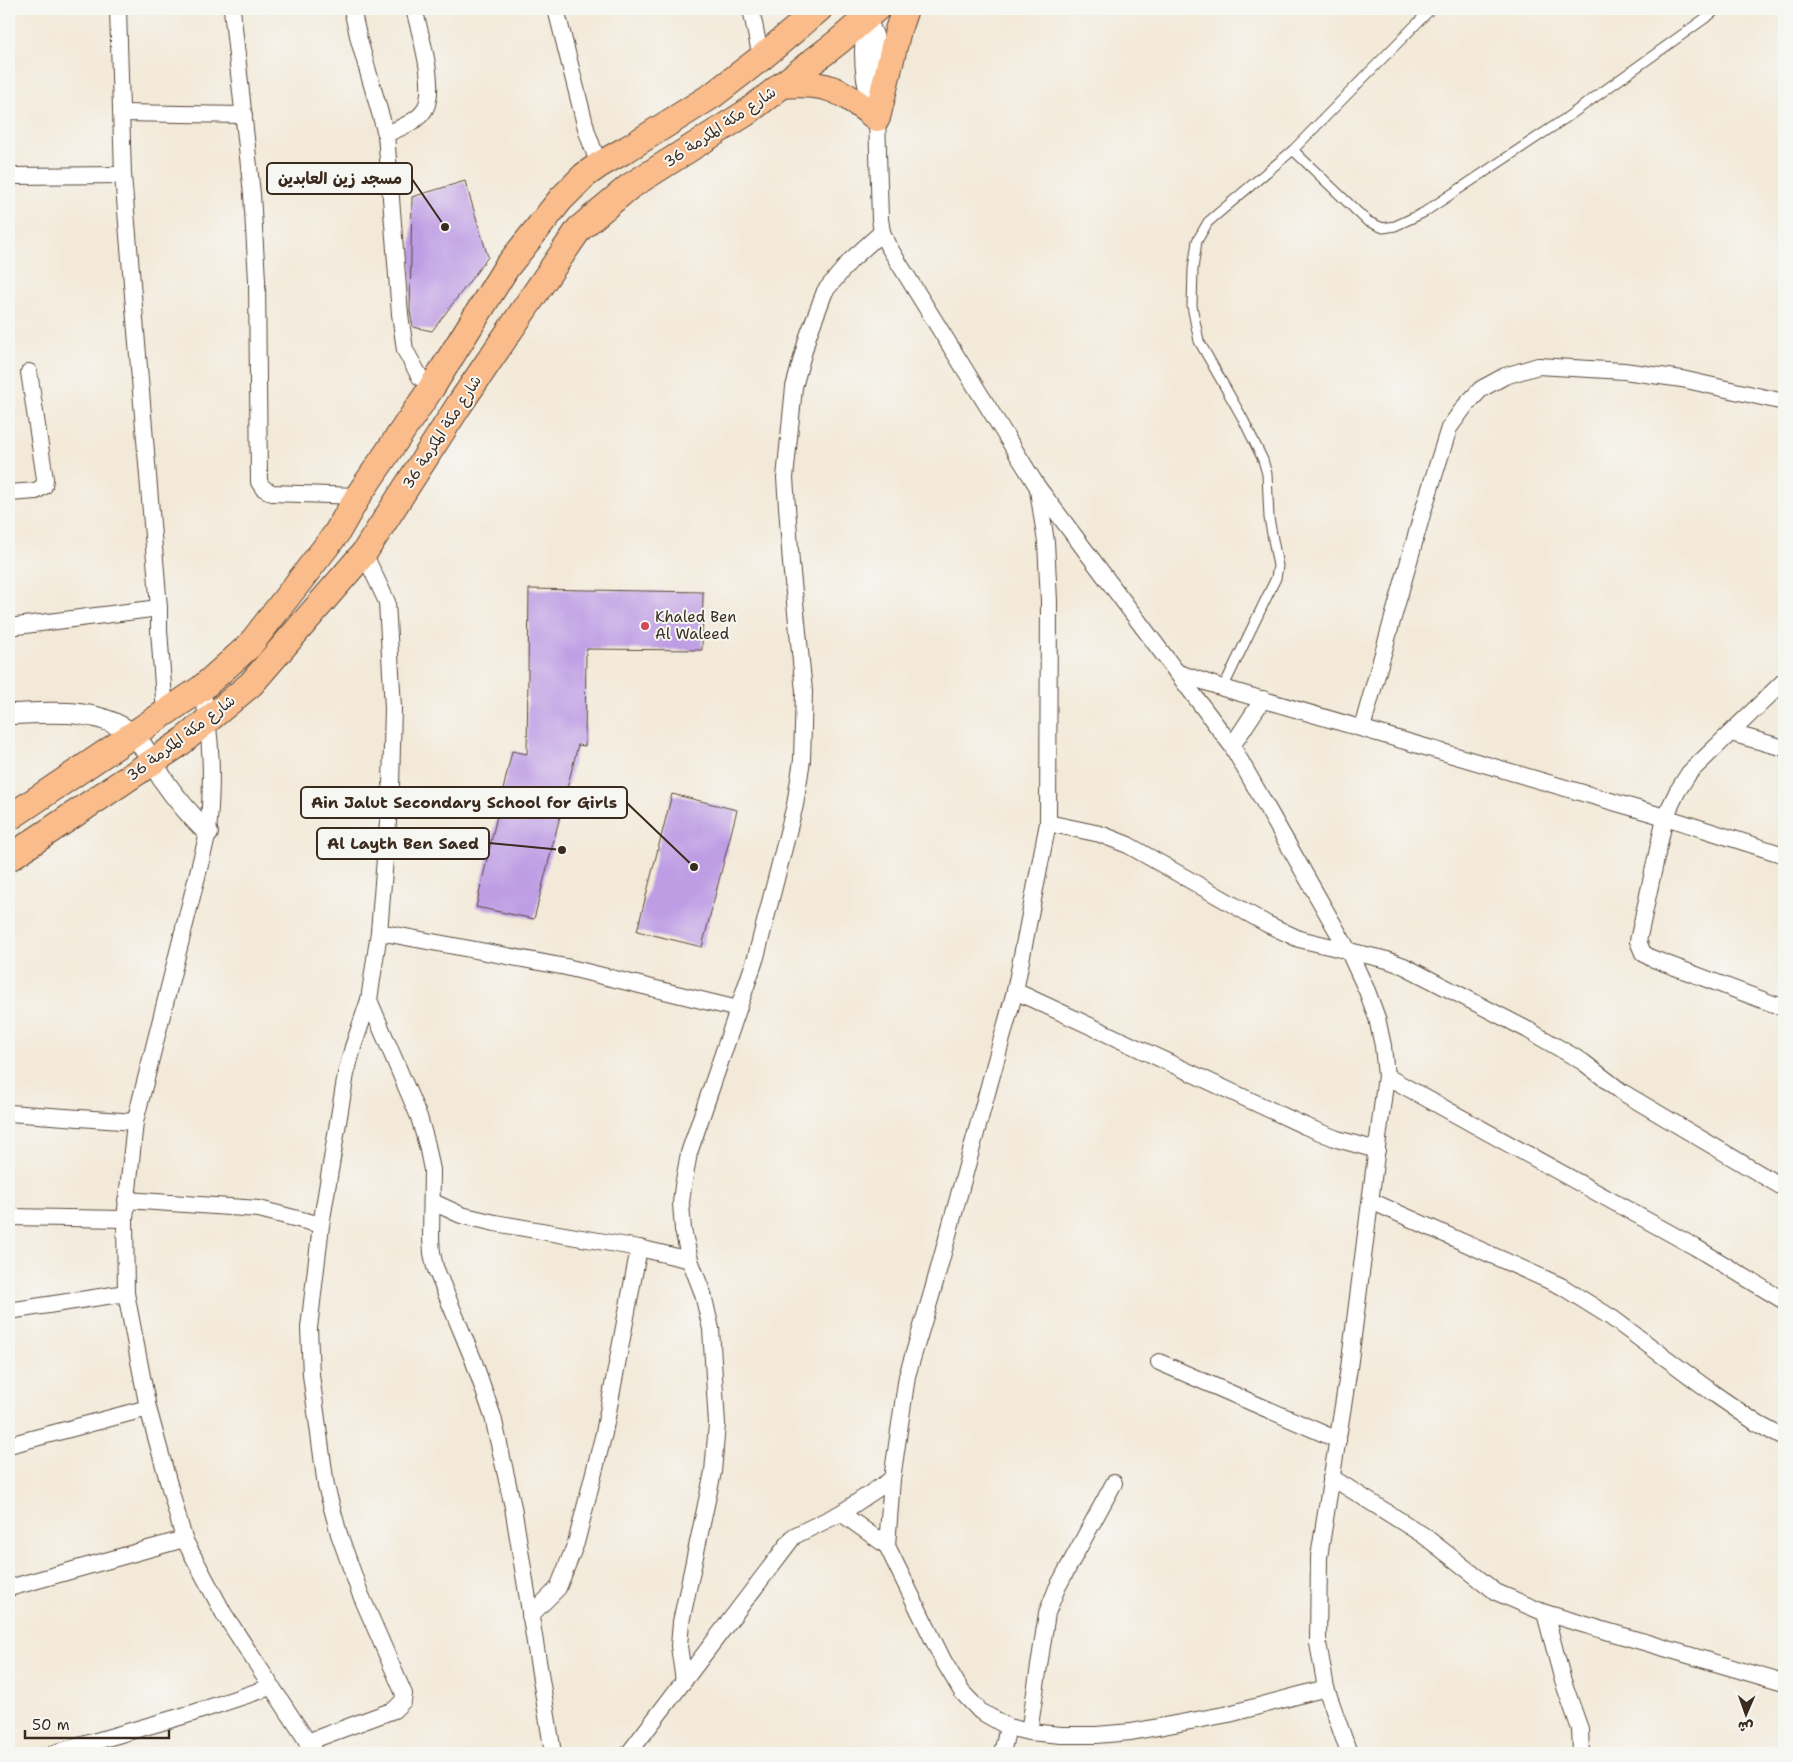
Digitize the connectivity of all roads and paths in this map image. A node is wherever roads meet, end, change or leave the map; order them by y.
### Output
1 (118, 9) edge
2 (232, 9) edge
3 (352, 9) edge
4 (414, 9) edge
5 (556, 9) edge
6 (751, 9) edge
7 (819, 9) edge
8 (905, 9) edge
9 (1431, 9) edge
10 (1716, 9) edge
11 (866, 11) edge
12 (761, 58) junction
13 (782, 85) junction
14 (121, 113) junction
15 (244, 115) junction
16 (877, 118) junction
17 (386, 134) junction
18 (1293, 150) junction
19 (599, 165) junction
20 (123, 175) junction
21 (9, 176) edge
22 (882, 232) junction
23 (29, 372) dead end
24 (432, 387) junction
25 (1784, 402) edge
26 (1037, 486) junction
27 (9, 494) edge
28 (358, 496) junction
29 (364, 553) junction
30 (159, 608) junction
31 (9, 627) edge
32 (1176, 672) junction
33 (1784, 681) edge
34 (202, 688) junction
35 (1223, 688) junction
36 (1263, 699) junction
37 (164, 713) junction
38 (9, 714) edge
39 (208, 720) junction
40 (1362, 728) junction
41 (1731, 733) junction
42 (133, 734) junction
43 (1232, 746) junction
44 (1784, 748) edge
45 (152, 763) junction
46 (1665, 817) junction
47 (9, 818) edge
48 (1048, 823) junction
49 (208, 833) junction
50 (1784, 855) edge
51 (9, 858) edge
52 (379, 932) junction
53 (1349, 952) junction
54 (1015, 991) junction
55 (369, 1000) junction
56 (1784, 1008) edge
57 (738, 1009) junction
58 (1386, 1076) junction
59 (9, 1113) edge
60 (135, 1122) junction
61 (1377, 1150) junction
62 (1784, 1188) edge
63 (126, 1200) junction
64 (1371, 1201) junction
65 (433, 1202) junction
66 (9, 1217) edge
67 (125, 1219) junction
68 (321, 1225) junction
69 (640, 1248) junction
70 (690, 1260) junction
71 (126, 1293) junction
72 (1784, 1301) edge
73 (9, 1311) edge
74 (1160, 1362) dead end
75 (148, 1408) junction
76 (1784, 1438) edge
77 (1338, 1440) junction
78 (9, 1445) edge
79 (1331, 1477) junction
80 (892, 1479) junction
81 (1114, 1483) dead end
82 (841, 1513) junction
83 (184, 1540) junction
84 (887, 1546) junction
85 (9, 1588) edge
86 (1545, 1613) junction
87 (530, 1616) junction
88 (684, 1681) junction
89 (1784, 1683) edge
90 (271, 1687) junction
91 (1326, 1688) junction
92 (1008, 1727) junction
93 (1029, 1732) junction
94 (311, 1747) edge
95 (55, 1753) edge
96 (553, 1753) edge
97 (629, 1753) edge
98 (1002, 1753) edge
99 (1349, 1753) edge
100 (1581, 1753) edge

1 - 14 street
2 - 15 street
3 - 17 street
4 - 17 street
5 - 19 street
6 - 12 street
7 - 12 main road, شارع مكة المكرمة 36
8 - 16 main road
9 - 18 lane
10 - 18 lane
11 - 13 main road, شارع مكة المكرمة 36
11 - 16 street
12 - 19 main road, شارع مكة المكرمة 36
13 - 16 main road
13 - 29 main road, شارع مكة المكرمة 36
14 - 15 street
14 - 20 street
15 - 28 street
16 - 22 street
17 - 24 street
18 - 35 lane
19 - 24 main road, شارع مكة المكرمة 36
20 - 21 street
20 - 30 street
22 - 26 street
22 - 57 street
23 - 27 street
24 - 28 main road, شارع مكة المكرمة 36
25 - 40 street
26 - 32 street
26 - 48 street
28 - 34 main road, شارع مكة المكرمة 36
29 - 39 main road, شارع مكة المكرمة 36
29 - 52 street
30 - 31 street
30 - 37 street
32 - 35 street
32 - 43 street
33 - 41 street
34 - 37 main road, شارع مكة المكرمة 36
34 - 39 street
35 - 36 street
36 - 40 street
36 - 43 street
37 - 42 main road, شارع مكة المكرمة 36
38 - 42 street
39 - 45 main road, شارع مكة المكرمة 36
39 - 49 street
40 - 46 street
41 - 44 street
41 - 46 street
42 - 45 street
42 - 47 main road, شارع مكة المكرمة 36
43 - 53 street
45 - 49 street
45 - 51 main road, شارع مكة المكرمة 36
46 - 50 street
46 - 56 street
48 - 53 street
48 - 54 street
49 - 60 street
52 - 55 street
52 - 57 street
53 - 58 street
53 - 62 street
54 - 61 street
54 - 80 street
55 - 65 street
55 - 68 street
57 - 70 street
58 - 61 street
58 - 72 street
59 - 60 street
60 - 63 street
61 - 64 street
63 - 67 street
63 - 68 street
64 - 76 street
64 - 77 street
65 - 69 street
65 - 87 street
66 - 67 street
67 - 71 street
68 - 94 street
69 - 70 street
69 - 87 street
70 - 88 street
71 - 73 street
71 - 75 street
74 - 77 street
75 - 78 street
75 - 83 street
77 - 79 street
79 - 86 street
79 - 91 street
80 - 82 street
80 - 84 street
81 - 93 street
82 - 84 street
82 - 88 street
83 - 85 street
83 - 90 street
84 - 92 street
86 - 89 street
86 - 100 street
87 - 96 street
88 - 97 street
90 - 94 street
90 - 95 street
91 - 93 street
91 - 99 street
92 - 93 street
92 - 98 street

